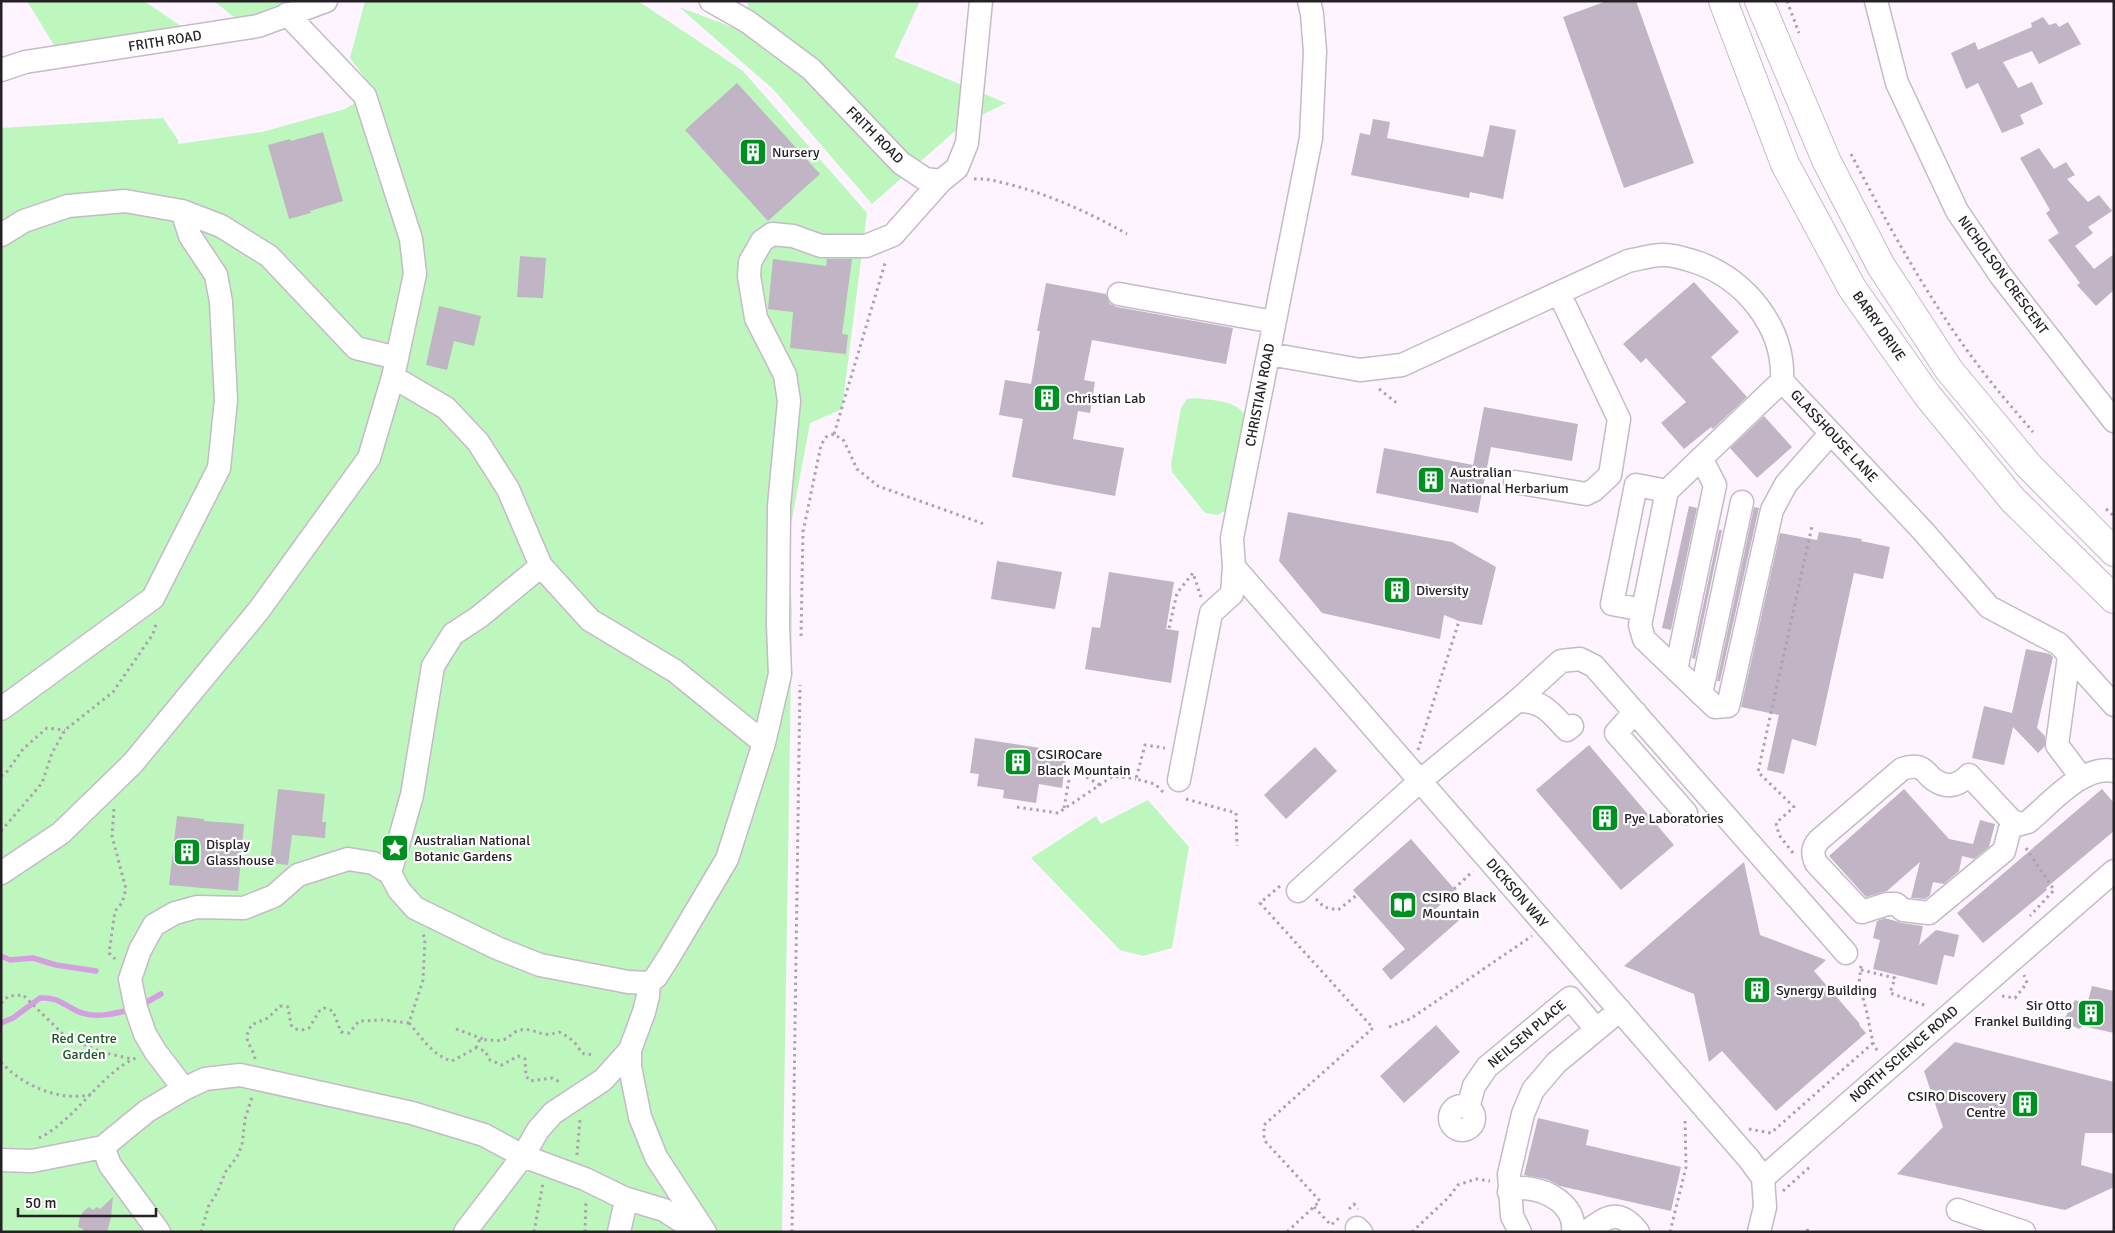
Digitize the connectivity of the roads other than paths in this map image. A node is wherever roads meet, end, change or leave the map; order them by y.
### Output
1 (326, 1) edge
2 (711, 1) edge
3 (980, 1) edge
4 (1309, 1) edge
5 (1723, 1) edge
6 (1759, 1) edge
7 (1876, 1) edge
8 (287, 14) junction
9 (1, 70) edge
10 (941, 181) junction
11 (182, 211) junction
12 (1, 235) edge
13 (1560, 293) junction
14 (1120, 294) dead end
15 (1274, 322) junction
16 (1268, 354) junction
17 (395, 368) junction
18 (1782, 381) junction
19 (2114, 421) edge
20 (1831, 432) junction
21 (1701, 458) junction
22 (1515, 482) dead end
23 (1667, 491) junction
24 (1742, 502) dead end
25 (2114, 552) edge
26 (541, 566) junction
27 (1234, 568) junction
28 (2114, 599) edge
29 (1643, 610) junction
30 (2069, 656) junction
31 (1676, 670) junction
32 (1701, 694) junction
33 (1517, 701) junction
34 (2114, 705) edge
35 (1, 709) edge
36 (1635, 712) junction
37 (1572, 726) dead end
38 (764, 744) junction
39 (2114, 771) edge
40 (2081, 777) junction
41 (1179, 780) road end
42 (1420, 780) junction
43 (1686, 813) dead end
44 (2016, 822) junction
45 (2114, 871) edge
46 (1, 873) edge
47 (390, 873) junction
48 (1290, 888) road end
49 (1854, 957) road end
50 (649, 983) junction
51 (1620, 1010) junction
52 (1596, 1030) junction
53 (630, 1050) junction
54 (184, 1089) junction
55 (1468, 1108) dead end
56 (103, 1146) junction
57 (522, 1156) junction
58 (1, 1160) edge
59 (1762, 1178) junction
60 (1509, 1188) junction
61 (624, 1198) junction
62 (1958, 1210) dead end
63 (159, 1232) edge
64 (465, 1232) edge
65 (619, 1232) edge
66 (698, 1232) edge
67 (705, 1232) edge
68 (1520, 1232) edge
69 (1573, 1232) edge
70 (1586, 1232) edge
71 (1638, 1232) edge
72 (1759, 1232) edge
73 (2024, 1232) edge

1 - 8 street, FRITH ROAD
2 - 10 street, FRITH ROAD
3 - 10 street
4 - 15 street, CHRISTIAN ROAD
5 - 28 main road, BARRY DRIVE
6 - 25 main road
7 - 19 street, NICHOLSON CRESCENT
8 - 9 street, FRITH ROAD
8 - 17 street
10 - 38 street
11 - 12 street
11 - 17 street
11 - 35 street
13 - 16 street, GLASSHOUSE LANE
13 - 18 street, GLASSHOUSE LANE
13 - 22 street
14 - 15 street
15 - 16 street, CHRISTIAN ROAD
16 - 27 street, CHRISTIAN ROAD
17 - 26 street
17 - 46 street
18 - 20 street, GLASSHOUSE LANE
18 - 21 street
20 - 30 street, GLASSHOUSE LANE
20 - 32 street
21 - 23 street
21 - 31 street
23 - 29 street
23 - 29 street
24 - 32 street
26 - 38 street
26 - 47 street
27 - 41 street, CHRISTIAN ROAD
27 - 42 street, DICKSON WAY
29 - 31 street
30 - 34 street, GLASSHOUSE LANE
30 - 40 street
31 - 32 street
33 - 36 street
33 - 37 street
33 - 42 street
36 - 43 street
36 - 49 street
38 - 50 street
39 - 40 street
40 - 44 street
42 - 48 street
42 - 51 street, DICKSON WAY
44 - 44 street
45 - 59 street, NORTH SCIENCE ROAD
47 - 50 street
47 - 54 street
50 - 53 street
51 - 52 street
51 - 59 street, DICKSON WAY
52 - 55 street, NEILSEN PLACE
52 - 60 street
53 - 57 street
53 - 67 street
54 - 56 street
54 - 57 street
56 - 58 street
56 - 63 street
57 - 61 street
57 - 64 street
59 - 72 street, DICKSON WAY
60 - 68 street
60 - 69 street
61 - 65 street
61 - 66 street
62 - 73 street
70 - 71 street

